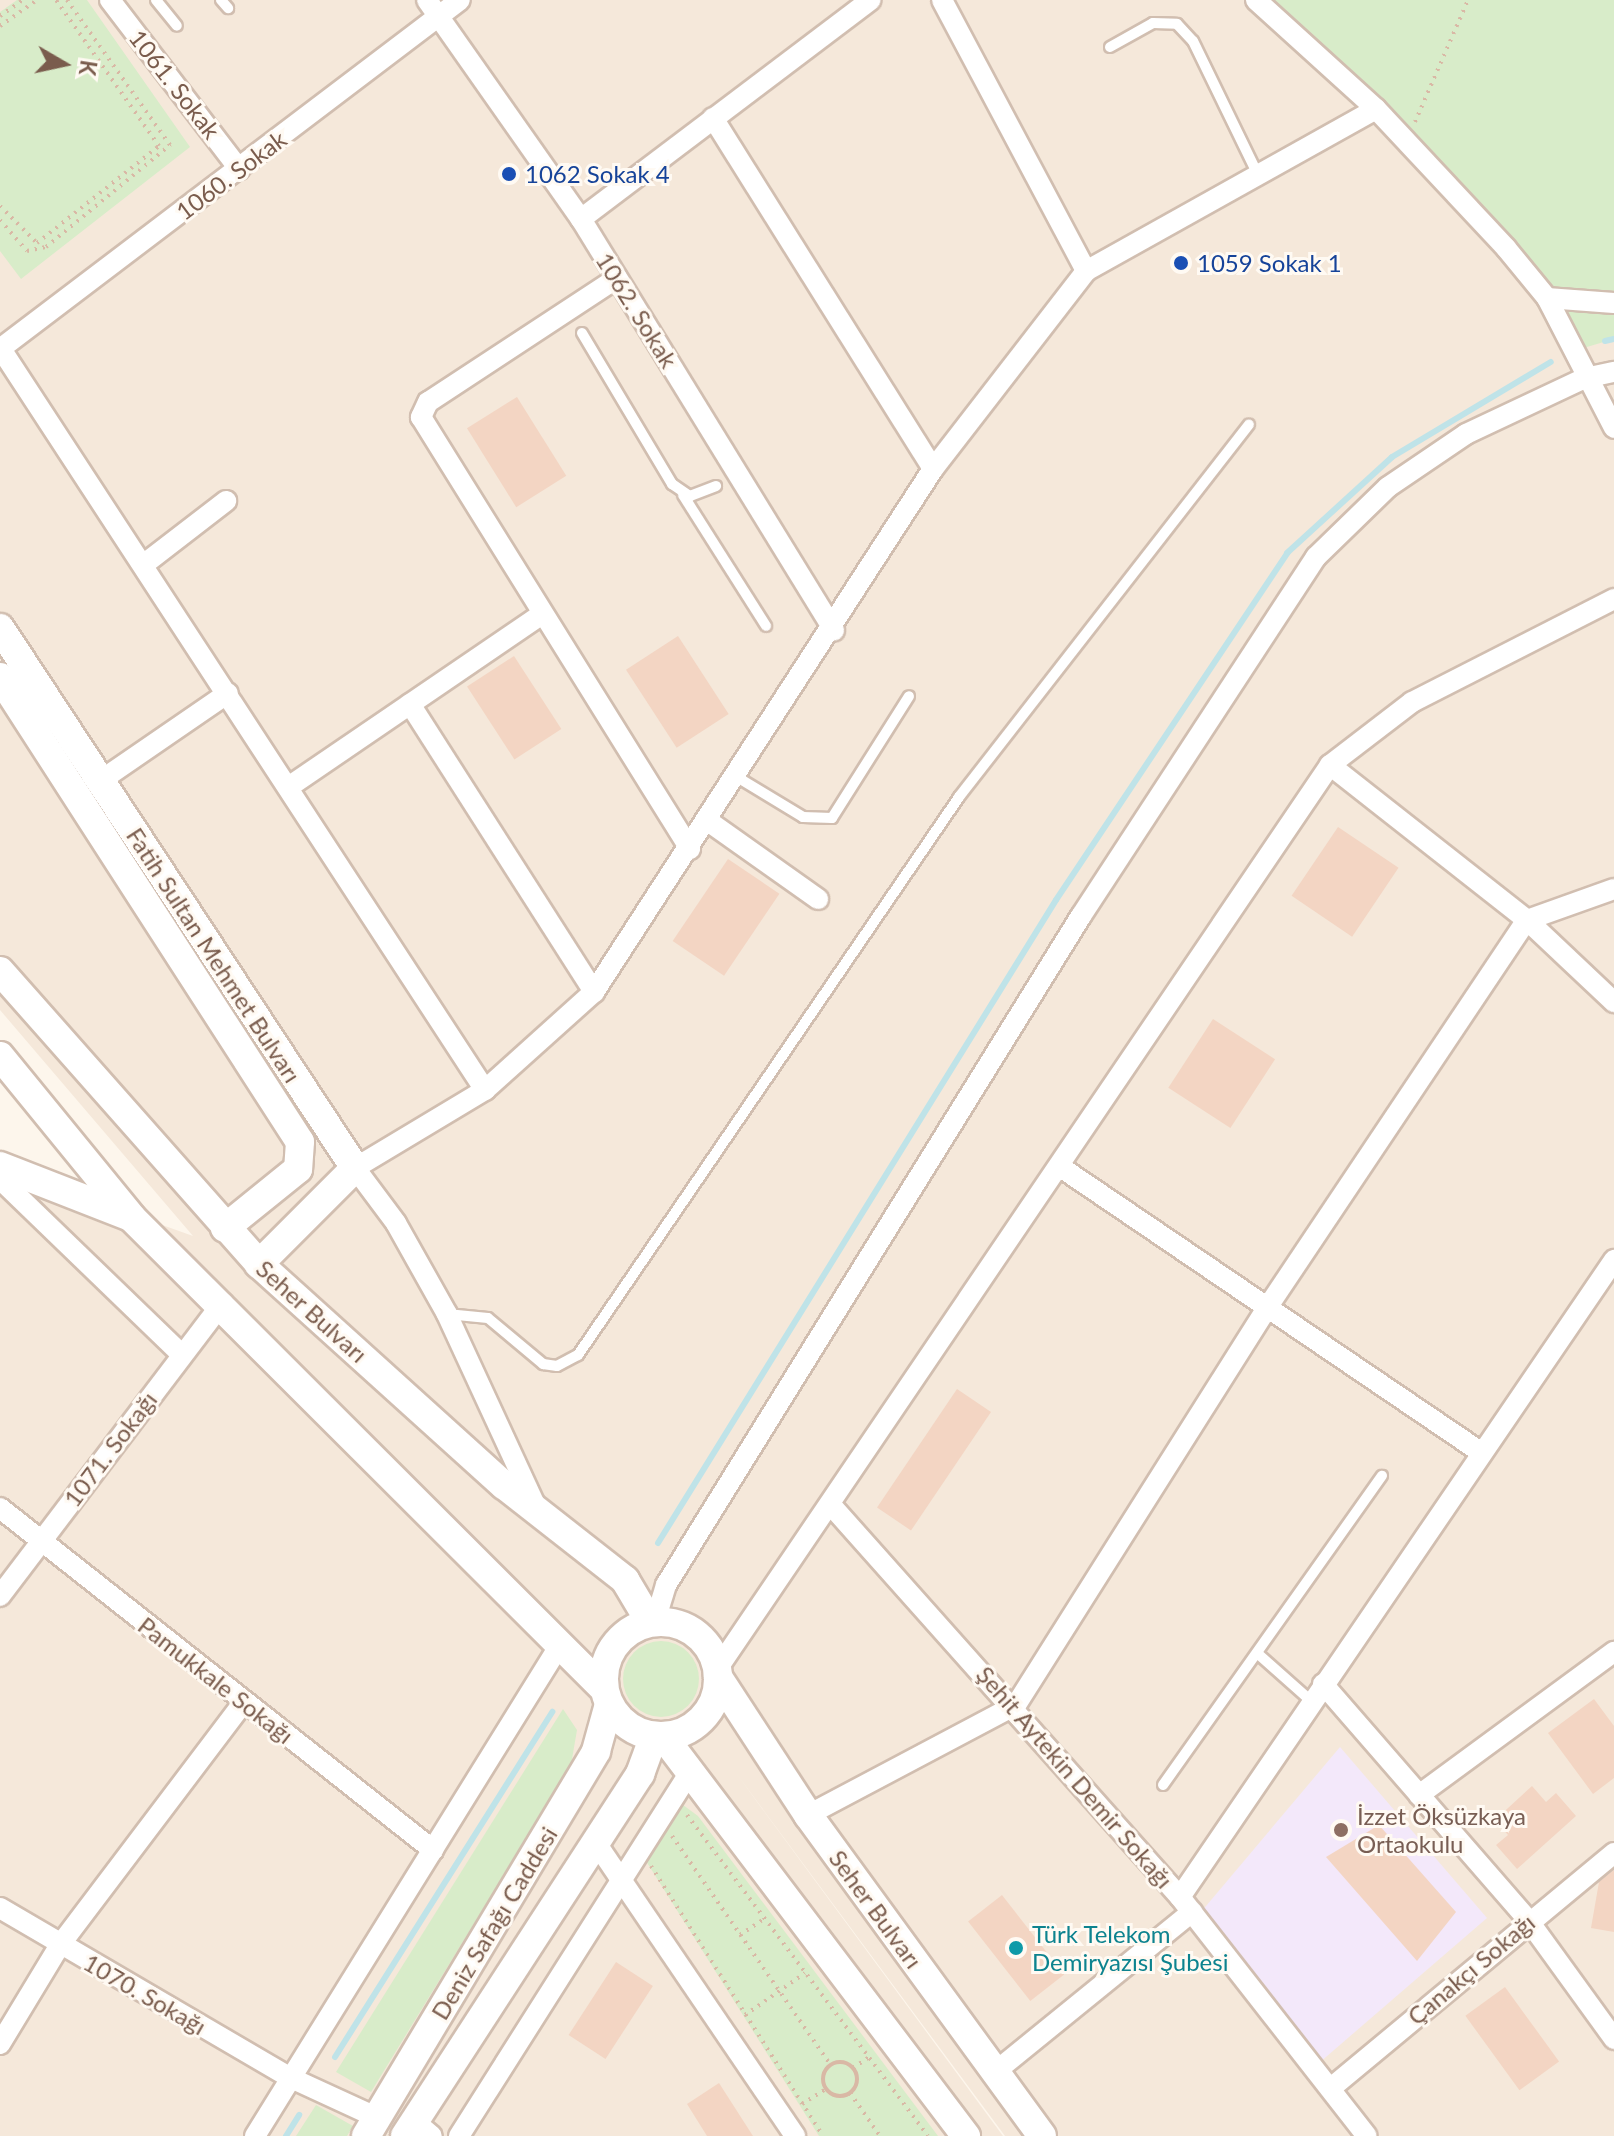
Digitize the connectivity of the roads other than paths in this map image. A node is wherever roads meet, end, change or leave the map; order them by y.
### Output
1 (110, 0) edge
2 (156, 0) edge
3 (460, 0) edge
4 (871, 0) edge
5 (942, 0) edge
6 (1256, 0) edge
7 (433, 8) edge
8 (177, 26) dead end
9 (1110, 47) dead end
10 (1376, 109) junction
11 (713, 118) junction
12 (239, 169) junction
13 (1258, 175) junction
14 (581, 219) junction
15 (1086, 271) junction
16 (617, 278) junction
17 (1547, 298) junction
18 (1614, 303) edge
19 (582, 333) dead end
20 (0, 349) edge
21 (1614, 372) edge
22 (1585, 378) junction
23 (1249, 424) dead end
24 (1614, 428) edge
25 (933, 469) junction
26 (716, 486) dead end
27 (683, 495) junction
28 (226, 501) dead end
29 (143, 565) junction
30 (1614, 599) edge
31 (542, 614) junction
32 (766, 626) dead end
33 (0, 628) edge
34 (834, 630) junction
35 (0, 677) edge
36 (228, 693) junction
37 (909, 696) dead end
38 (410, 704) junction
39 (1330, 765) junction
40 (737, 777) junction
41 (100, 781) junction
42 (290, 786) junction
43 (708, 821) junction
44 (690, 849) junction
45 (1614, 889) edge
46 (818, 899) dead end
47 (1527, 920) junction
48 (0, 971) edge
49 (594, 992) junction
50 (1614, 1002) edge
51 (0, 1056) edge
52 (485, 1090) junction
53 (0, 1166) edge
54 (1059, 1166) junction
55 (355, 1168) junction
56 (0, 1179) edge
57 (132, 1218) junction
58 (225, 1228) junction
59 (1614, 1260) edge
60 (259, 1264) junction
61 (222, 1303) junction
62 (1265, 1311) junction
63 (447, 1314) junction
64 (182, 1355) junction
65 (1479, 1451) junction
66 (1382, 1476) dead end
67 (830, 1504) junction
68 (0, 1508) edge
69 (537, 1511) junction
70 (39, 1542) junction
71 (0, 1596) edge
72 (652, 1622) junction
73 (561, 1643) junction
74 (1614, 1652) edge
75 (1257, 1653) junction
76 (718, 1673) junction
77 (1317, 1692) junction
78 (607, 1697) junction
79 (244, 1702) junction
80 (1016, 1705) junction
81 (658, 1736) junction
82 (689, 1773) junction
83 (1163, 1785) dead end
84 (1419, 1795) junction
85 (808, 1815) junction
86 (594, 1840) junction
87 (433, 1850) junction
88 (1614, 1853) edge
89 (621, 1872) junction
90 (1186, 1905) junction
91 (0, 1908) edge
92 (1528, 1920) junction
93 (60, 1945) junction
94 (1614, 2039) edge
95 (0, 2044) edge
96 (995, 2072) junction
97 (291, 2078) junction
98 (1331, 2088) junction
99 (372, 2127) edge
100 (417, 2131) edge
101 (255, 2136) edge
102 (459, 2136) edge
103 (795, 2136) edge
104 (966, 2136) edge
105 (1042, 2136) edge
106 (1367, 2136) edge

1 - 12 street, 1061. Sokak
2 - 8 lane
3 - 7 street, 1060. Sokak
4 - 11 street
5 - 15 street
6 - 10 street
7 - 12 street, 1060. Sokak
7 - 14 street, 1062. Sokak
9 - 13 lane
10 - 13 street
10 - 17 street
11 - 14 street
11 - 25 street
12 - 20 street, 1060. Sokak
13 - 15 street
14 - 16 street, 1062. Sokak
15 - 25 street
16 - 31 street
16 - 34 street, 1062. Sokak
17 - 18 street
17 - 22 street
19 - 27 lane
20 - 29 street
21 - 22 street
22 - 24 street
22 - 72 street
23 - 63 lane
25 - 34 street
26 - 27 lane
27 - 32 lane
28 - 29 street
29 - 36 street
30 - 39 street
31 - 38 street
31 - 44 street
33 - 41 main road, Fatih Sultan Mehmet Bulvarı
34 - 40 street
35 - 58 main road, Fatih Sultan Mehmet Bulvarı
36 - 41 street
36 - 42 street
37 - 40 lane
38 - 42 street
38 - 49 street
39 - 47 street
39 - 54 street
40 - 43 street
41 - 55 main road, Fatih Sultan Mehmet Bulvarı
42 - 52 street
43 - 44 street
43 - 46 street
44 - 49 street
45 - 47 street
47 - 50 street
47 - 62 street
48 - 58 main road, Seher Bulvarı
49 - 52 street
51 - 57 main road
52 - 55 street
53 - 57 main road
54 - 62 street
54 - 67 street
55 - 60 main road
55 - 63 street
56 - 64 street
57 - 61 main road
58 - 60 main road, Seher Bulvarı
59 - 65 street
60 - 69 main road, Seher Bulvarı
61 - 64 street, 1071. Sokağı
61 - 73 main road
62 - 65 street
62 - 80 street
63 - 69 street
64 - 70 street, 1071. Sokağı
65 - 77 street
66 - 75 lane
67 - 76 street
67 - 80 street, Şehit Aytekin Demir Sokağı
68 - 70 street, Pamukkale Sokağı
69 - 72 main road, Seher Bulvarı
70 - 71 street, 1071. Sokağı
70 - 79 street, Pamukkale Sokağı
72 - 76 main road
72 - 78 main road
73 - 78 main road
73 - 87 street
74 - 84 street
75 - 77 lane
75 - 83 lane
76 - 81 main road
76 - 85 main road, Seher Bulvarı
77 - 84 street
77 - 90 street
78 - 81 main road
78 - 99 main road, Deniz Safağı Caddesi
79 - 87 street, Pamukkale Sokağı
79 - 93 street
80 - 85 street
80 - 90 street, Şehit Aytekin Demir Sokağı
81 - 82 main road
81 - 86 main road, Deniz Safağı Caddesi
82 - 89 street
82 - 104 main road
84 - 92 street
85 - 96 main road, Seher Bulvarı
86 - 89 street
86 - 100 main road, Deniz Safağı Caddesi
87 - 97 street
88 - 92 street, Çanakçı Sokağı
89 - 102 street
89 - 103 street
90 - 96 street
90 - 98 street, Şehit Aytekin Demir Sokağı
91 - 93 street, 1070. Sokağı
92 - 94 street
92 - 98 street, Çanakçı Sokağı
93 - 95 street
93 - 97 street, 1070. Sokağı
96 - 105 main road, Seher Bulvarı
97 - 99 street, 1070. Sokağı
97 - 101 street
98 - 106 street, Şehit Aytekin Demir Sokağı

